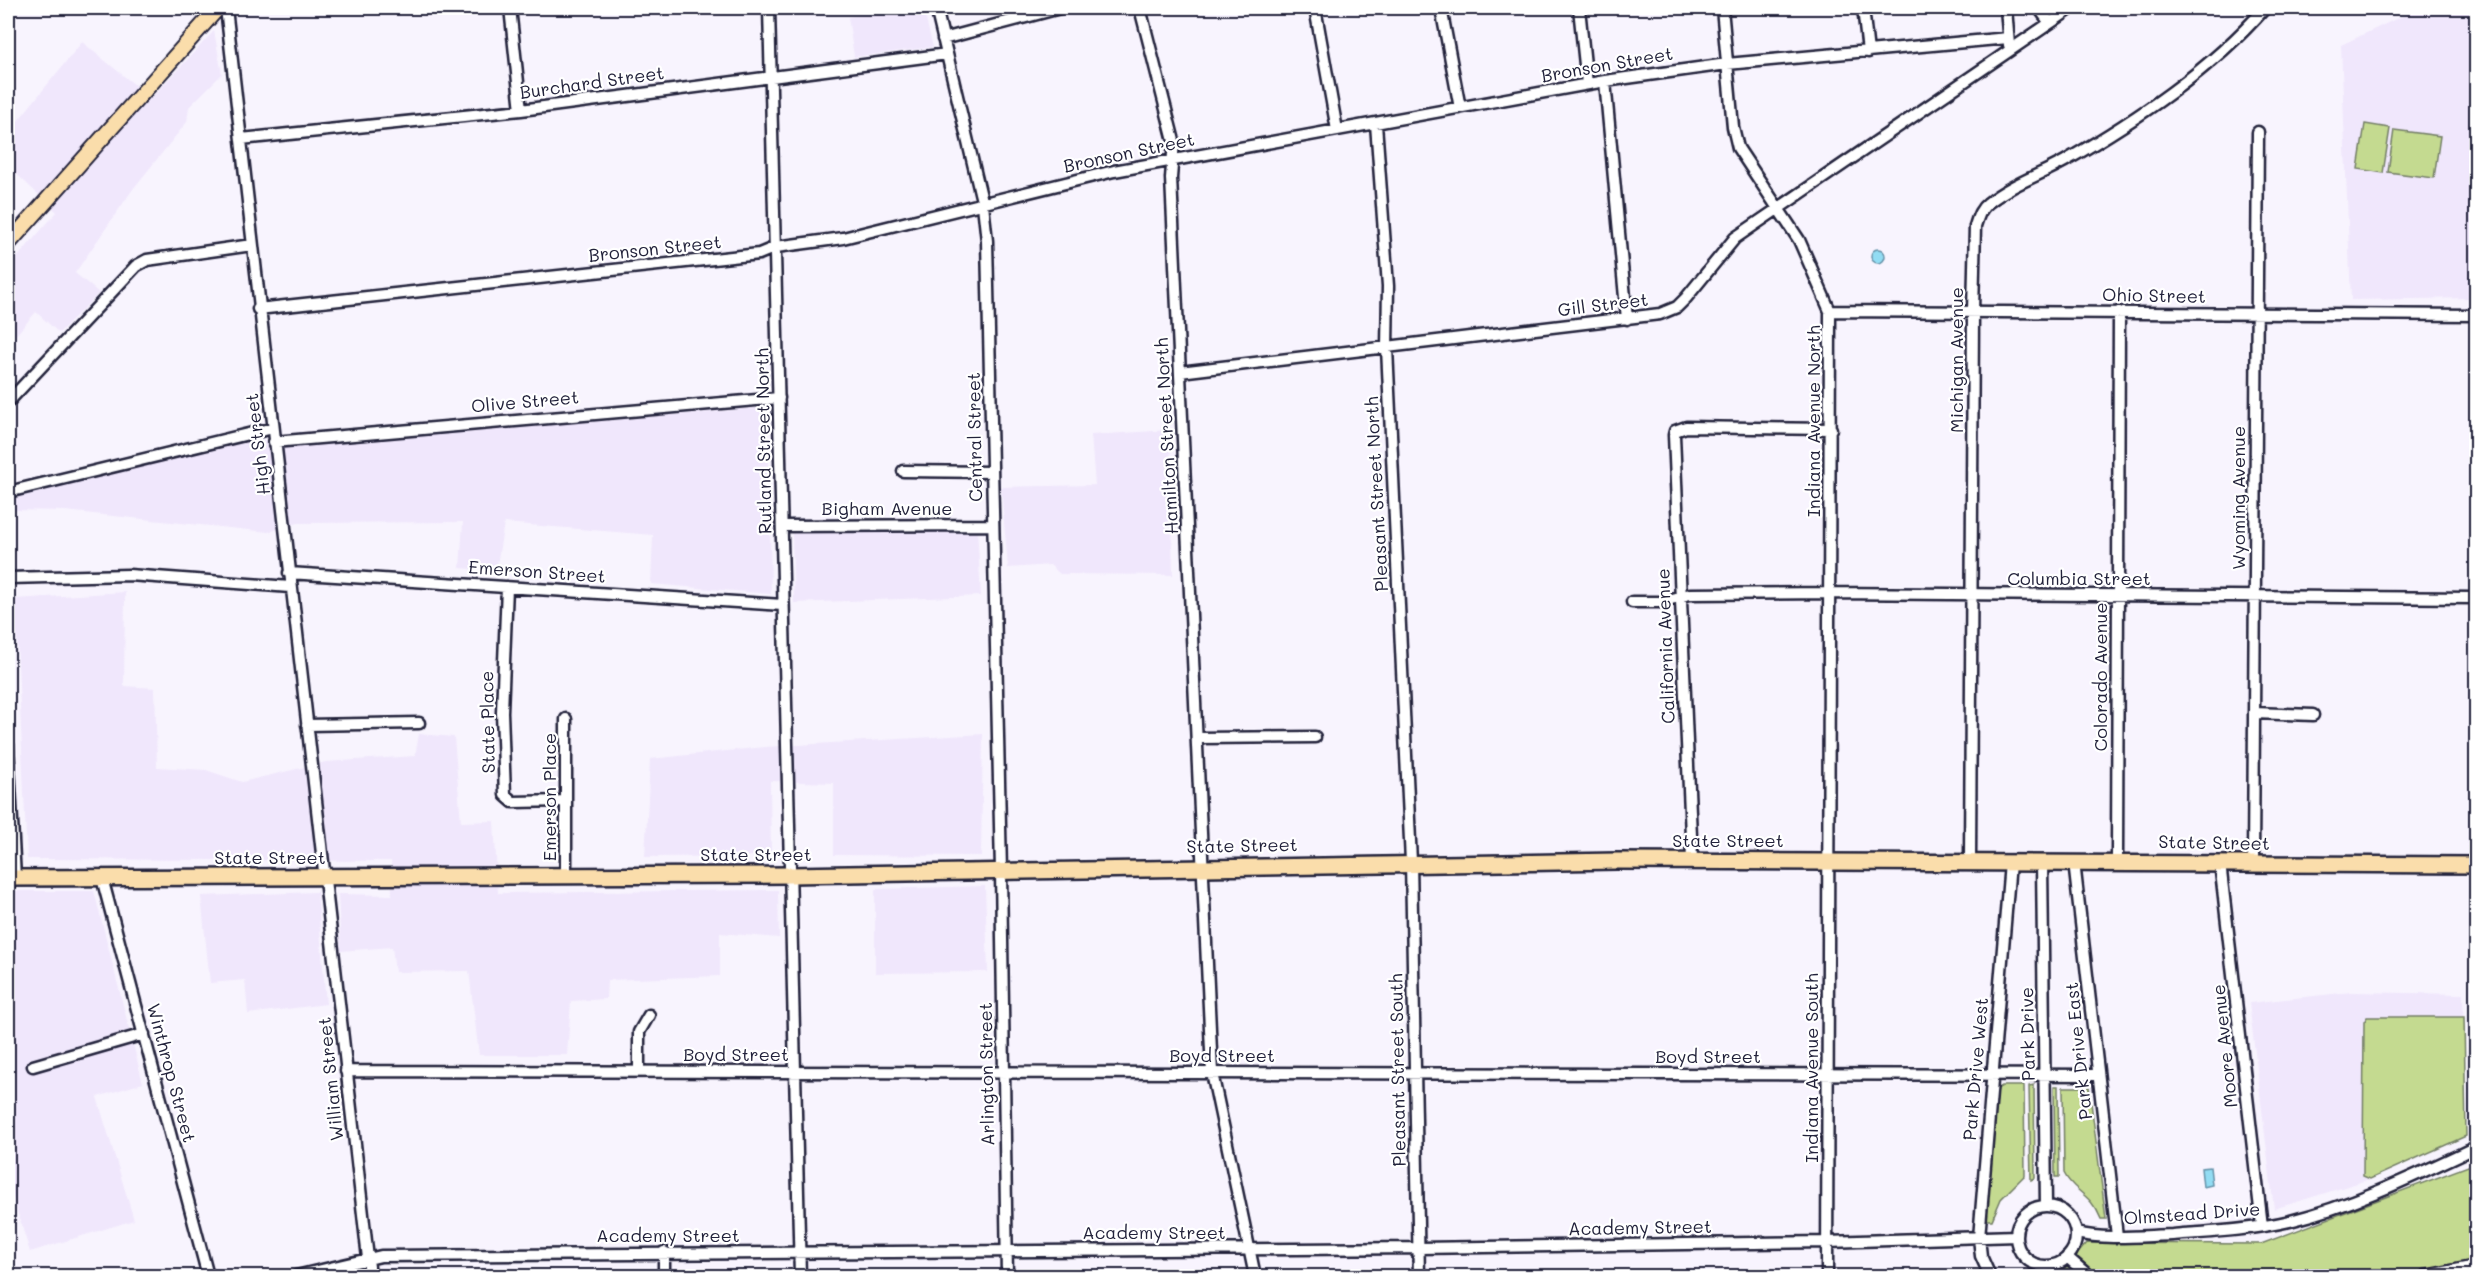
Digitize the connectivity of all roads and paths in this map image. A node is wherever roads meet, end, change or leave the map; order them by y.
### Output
1 (218, 8) edge
2 (226, 8) edge
3 (510, 8) edge
4 (769, 8) edge
5 (936, 8) edge
6 (1060, 8) edge
7 (1140, 8) edge
8 (1315, 8) edge
9 (1441, 8) edge
10 (1579, 8) edge
11 (1722, 8) edge
12 (1863, 8) edge
13 (2006, 8) edge
14 (2039, 8) edge
15 (2072, 8) edge
16 (2265, 8) edge
17 (2050, 23) junction
18 (2008, 38) junction
19 (943, 39) junction
20 (1868, 52) junction
21 (2009, 52) junction
22 (947, 54) junction
23 (1727, 64) junction
24 (771, 76) junction
25 (1605, 81) junction
26 (1587, 84) junction
27 (1460, 108) junction
28 (521, 110) junction
29 (1376, 124) junction
30 (1337, 130) junction
31 (2258, 132) dead end
32 (241, 139) junction
33 (1174, 159) junction
34 (983, 204) junction
35 (1779, 209) junction
36 (8, 244) edge
37 (252, 245) junction
38 (776, 247) junction
39 (258, 309) junction
40 (1830, 311) junction
41 (1973, 312) junction
42 (2119, 312) junction
43 (2256, 315) junction
44 (2476, 315) edge
45 (1627, 319) junction
46 (1387, 348) junction
47 (1180, 372) junction
48 (779, 398) junction
49 (8, 402) edge
50 (273, 428) junction
51 (1831, 429) junction
52 (274, 442) junction
53 (903, 471) dead end
54 (992, 472) junction
55 (8, 492) edge
56 (993, 525) junction
57 (782, 526) junction
58 (289, 573) junction
59 (8, 578) edge
60 (290, 587) junction
61 (507, 587) junction
62 (1830, 593) junction
63 (1972, 595) junction
64 (1681, 596) junction
65 (2118, 596) junction
66 (2255, 597) junction
67 (2476, 598) edge
68 (1632, 602) dead end
69 (783, 605) junction
70 (2254, 713) junction
71 (2313, 715) dead end
72 (566, 719) dead end
73 (419, 723) dead end
74 (307, 725) junction
75 (1315, 737) dead end
76 (1199, 738) junction
77 (8, 745) edge
78 (565, 801) junction
79 (1692, 860) junction
80 (1830, 861) junction
81 (2117, 861) junction
82 (1411, 862) junction
83 (2042, 862) junction
84 (2074, 862) junction
85 (1970, 863) junction
86 (2010, 863) junction
87 (2220, 863) junction
88 (2253, 863) junction
89 (2476, 865) edge
90 (1203, 866) junction
91 (1001, 871) junction
92 (566, 875) junction
93 (790, 875) junction
94 (324, 877) junction
95 (11, 878) edge
96 (102, 878) junction
97 (649, 1015) dead end
98 (144, 1034) junction
99 (33, 1066) dead end
100 (346, 1071) junction
101 (639, 1071) junction
102 (795, 1071) junction
103 (1004, 1072) junction
104 (1212, 1073) junction
105 (1414, 1073) junction
106 (1828, 1074) junction
107 (1992, 1075) junction
108 (2097, 1075) junction
109 (2046, 1076) junction
110 (2476, 1147) edge
111 (2046, 1206) junction
112 (2262, 1226) junction
113 (2076, 1233) junction
114 (2016, 1236) junction
115 (2117, 1236) junction
116 (1979, 1238) junction
117 (1827, 1242) junction
118 (1419, 1248) junction
119 (1250, 1249) junction
120 (1007, 1251) junction
121 (664, 1252) junction
122 (800, 1252) junction
123 (2067, 1257) junction
124 (368, 1258) junction
125 (2476, 1266) edge
126 (2046, 1271) edge
127 (208, 1276) edge
128 (296, 1276) edge
129 (370, 1276) edge
130 (664, 1276) edge
131 (800, 1276) edge
132 (1007, 1276) edge
133 (1255, 1276) edge
134 (1419, 1276) edge
135 (1827, 1276) edge
136 (1990, 1276) edge
137 (2089, 1276) edge
138 (2425, 1276) edge

1 - 36 main road
2 - 32 street, High Street
3 - 28 street
4 - 24 street, Rutland Street North
5 - 19 street, Central Street
6 - 19 street
7 - 33 street, Hamilton Street North
8 - 30 street
9 - 27 street
10 - 26 street
11 - 23 street, Indiana Avenue North
12 - 20 street
13 - 18 street
14 - 17 street
15 - 17 street, Gill Street
16 - 41 street, Michigan Avenue
17 - 21 street, Gill Street
18 - 20 street, Bronson Street
18 - 21 street
19 - 22 street, Central Street
20 - 23 street, Bronson Street
21 - 35 street, Gill Street
22 - 24 street, Burchard Street
22 - 34 street, Central Street
23 - 25 street, Bronson Street
23 - 35 street, Indiana Avenue North
24 - 28 street, Burchard Street
24 - 38 street, Rutland Street North
25 - 26 street, Bronson Street
25 - 45 street
26 - 27 street, Bronson Street
27 - 29 street, Bronson Street
28 - 32 street, Burchard Street
29 - 30 street, Bronson Street
29 - 46 street, Pleasant Street North
30 - 33 street, Bronson Street
31 - 43 street, Wyoming Avenue
32 - 37 street, High Street
33 - 34 street, Bronson Street
33 - 47 street, Hamilton Street North
34 - 38 street, Bronson Street
34 - 54 street, Central Street
35 - 40 street, Indiana Avenue North
35 - 45 street, Gill Street
37 - 39 street, High Street
37 - 49 street
38 - 39 street, Bronson Street
38 - 48 street, Rutland Street North
39 - 50 street, High Street
40 - 41 street, Ohio Street
40 - 51 street, Indiana Avenue North
41 - 42 street, Ohio Street
41 - 63 street, Michigan Avenue
42 - 43 street, Ohio Street
42 - 65 street, Colorado Avenue
43 - 44 street, Ohio Street
43 - 66 street, Wyoming Avenue
45 - 46 street, Gill Street
46 - 47 street, Gill Street
46 - 82 street, Pleasant Street North
47 - 76 street, Hamilton Street North
48 - 52 street, Olive Street
48 - 57 street, Rutland Street North
50 - 52 street, High Street
50 - 55 street
51 - 62 street, Indiana Avenue North
51 - 64 street, California Avenue
52 - 58 street, High Street
53 - 54 street
54 - 56 street, Central Street
56 - 57 street, Bigham Avenue
56 - 91 street, Central Street
57 - 69 street, Rutland Street North
58 - 60 street, High Street
58 - 61 street, Emerson Street
59 - 60 street
60 - 74 street, High Street
61 - 69 street, Emerson Street
61 - 78 street, State Place
62 - 63 street, Columbia Street
62 - 64 street, Columbia Street
62 - 80 street, Indiana Avenue North
63 - 65 street, Columbia Street
63 - 85 street, Michigan Avenue
64 - 68 street, Columbia Street
64 - 79 street, California Avenue
65 - 66 street, Columbia Street
65 - 81 street, Colorado Avenue
66 - 67 street, Columbia Street
66 - 70 street, Wyoming Avenue
69 - 93 street, Rutland Street North
70 - 71 street
70 - 88 street, Wyoming Avenue
72 - 78 street, Emerson Place
73 - 74 street
74 - 94 street, High Street
75 - 76 street
76 - 90 street, Hamilton Street North
77 - 95 street
78 - 92 street, Emerson Place
79 - 80 highway, State Street
79 - 82 highway, State Street
80 - 85 highway, State Street
80 - 106 street, Indiana Avenue South
81 - 84 highway, State Street
81 - 87 highway, State Street
82 - 90 highway, State Street
82 - 105 street, Pleasant Street South
83 - 84 highway, State Street
83 - 86 highway, State Street
83 - 109 street, Park Drive
84 - 108 street, Park Drive East
85 - 86 highway, State Street
86 - 107 street, Park Drive West
87 - 88 highway, State Street
87 - 112 street, Moore Avenue
88 - 89 highway, State Street
90 - 91 highway, State Street
90 - 104 street, Hamilton Street North
91 - 93 highway, State Street
91 - 103 street, Arlington Street
92 - 93 highway, State Street
92 - 94 highway, State Street
93 - 102 street, Rutland Street North
94 - 96 highway, State Street
94 - 100 street, William Street
95 - 96 highway, State Street
96 - 98 street, Winthrop Street
97 - 101 street
98 - 99 street
98 - 127 street, Winthrop Street
100 - 101 street, Boyd Street
100 - 124 street, William Street
101 - 102 street, Boyd Street
102 - 103 street, Boyd Street
102 - 122 street, Rutland Street North
103 - 104 street, Boyd Street
103 - 120 street, Arlington Street
104 - 105 street, Boyd Street
104 - 119 street, Hamilton Street North
105 - 106 street, Boyd Street
105 - 118 street, Pleasant Street South
106 - 107 street, Boyd Street
106 - 117 street, Indiana Avenue South
107 - 109 street, Boyd Street
107 - 116 street, Park Drive West
108 - 109 street, Boyd Street
108 - 115 street, Park Drive East
109 - 111 street, Park Drive
110 - 112 street, Olmstead Drive
111 - 113 street
111 - 114 street
112 - 115 street, Olmstead Drive
113 - 115 street, Olmstead Drive
113 - 123 street
114 - 116 street, Academy Street
114 - 126 street
116 - 117 street, Academy Street
116 - 136 street, Park Drive West
117 - 118 street, Academy Street
117 - 135 street, Indiana Avenue South
118 - 119 street, Academy Street
118 - 134 street, Pleasant Street South
119 - 120 street, Academy Street
119 - 133 street, Hamilton Street North
120 - 122 street, Academy Street
120 - 132 street, Arlington Street
121 - 122 street, Academy Street
121 - 124 street, Academy Street
121 - 130 street
122 - 131 street, Rutland Street North
123 - 126 street
123 - 137 street
124 - 128 street, Academy Street
124 - 129 street, William Street
125 - 138 street

